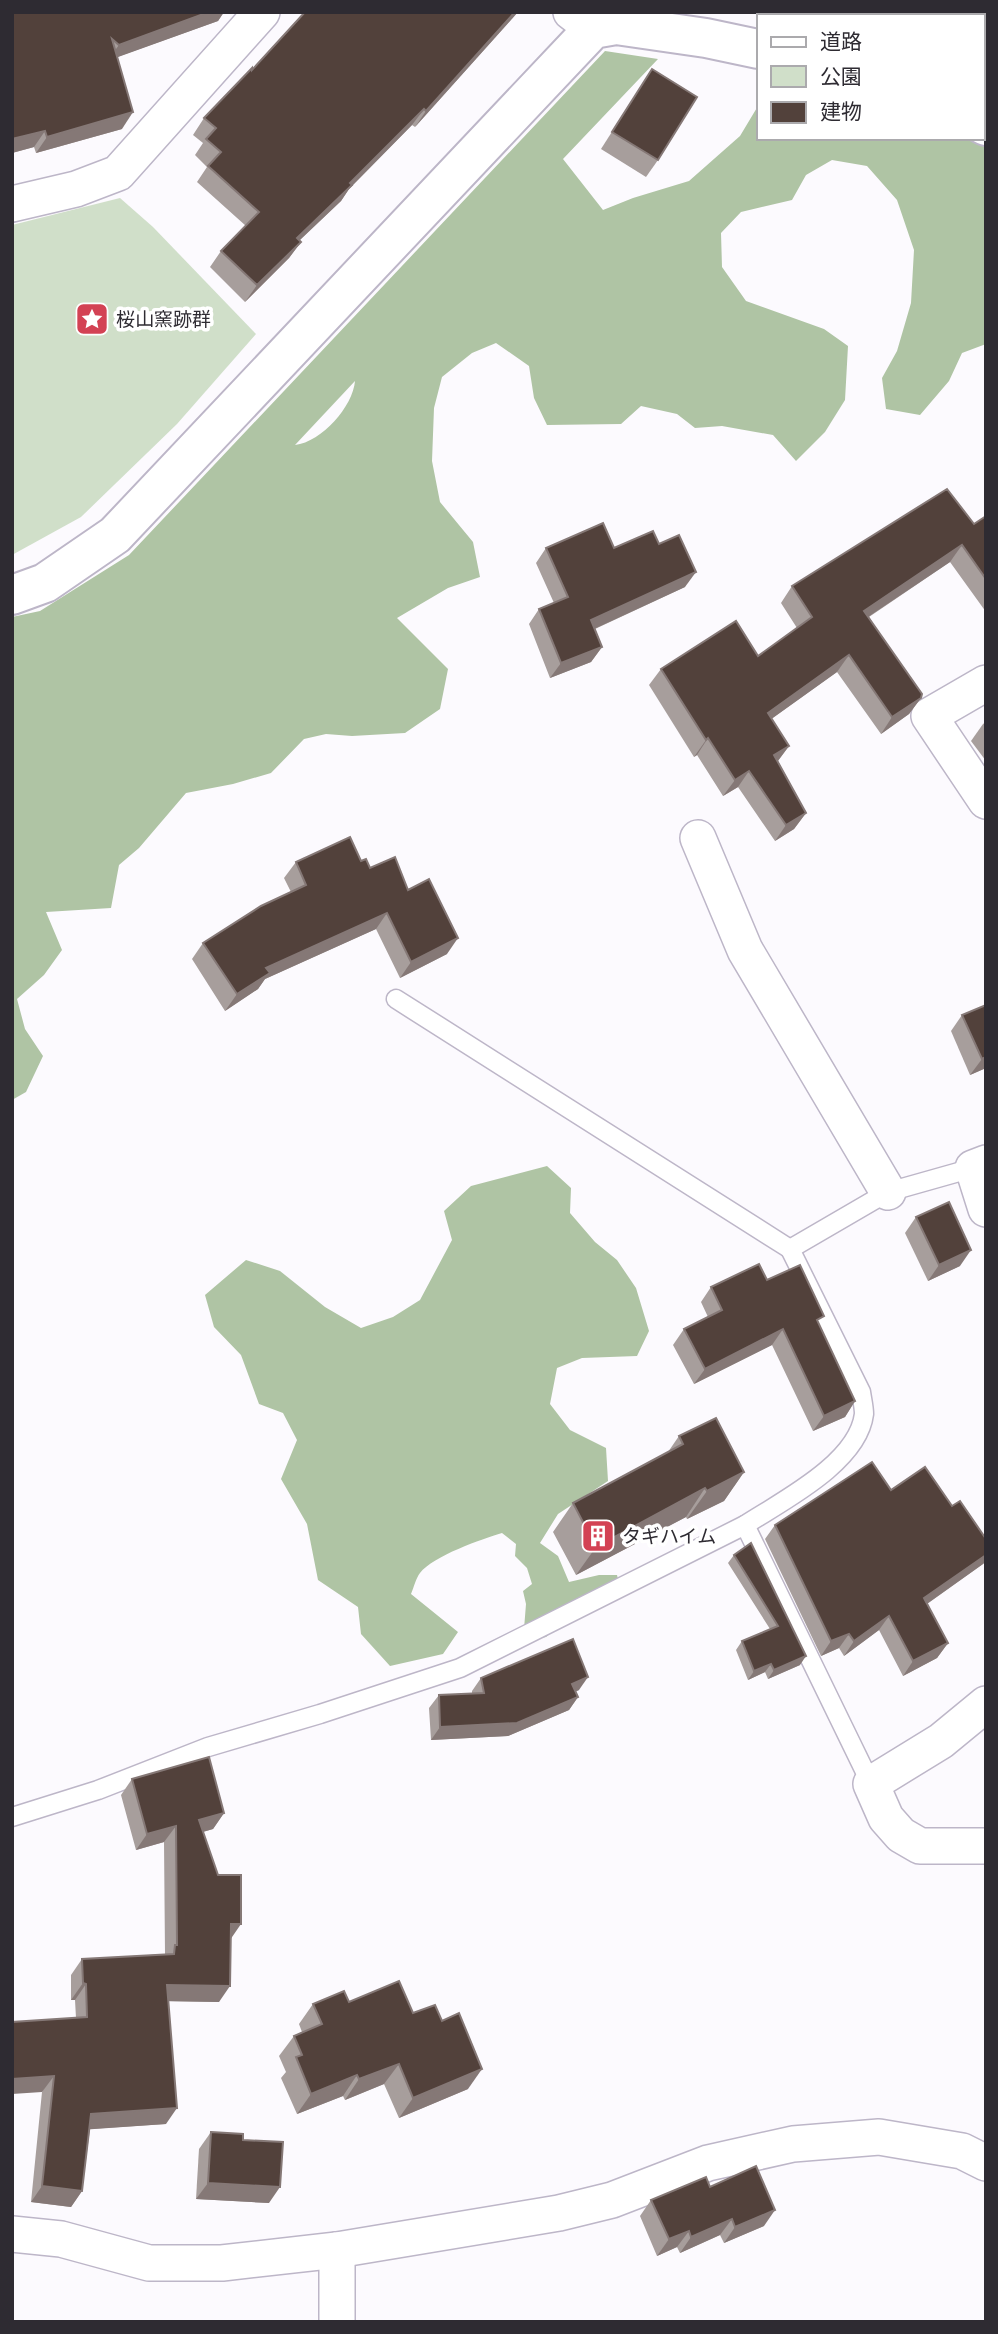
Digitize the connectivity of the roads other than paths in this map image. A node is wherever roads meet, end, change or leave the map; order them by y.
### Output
1 (262, 12) edge
2 (582, 21) edge
3 (757, 49) edge
4 (12, 204) edge
5 (12, 595) edge
6 (986, 683) edge
7 (986, 801) edge
8 (698, 838) dead end
9 (396, 999) dead end
10 (979, 1165) edge
11 (888, 1192) junction
12 (986, 1209) edge
13 (790, 1249) junction
14 (744, 1525) junction
15 (986, 1704) edge
16 (870, 1784) junction
17 (12, 1817) edge
18 (986, 1846) edge
19 (986, 2163) edge
20 (12, 2234) edge
21 (337, 2250) junction
22 (337, 2322) edge

1 - 4 street
2 - 3 street
2 - 5 street
6 - 7 street
8 - 11 street
9 - 13 lane
10 - 11 lane
10 - 12 street
11 - 13 lane
13 - 14 lane
14 - 16 lane
14 - 17 lane
15 - 16 street
16 - 18 street
19 - 21 street
20 - 21 street
21 - 22 street

